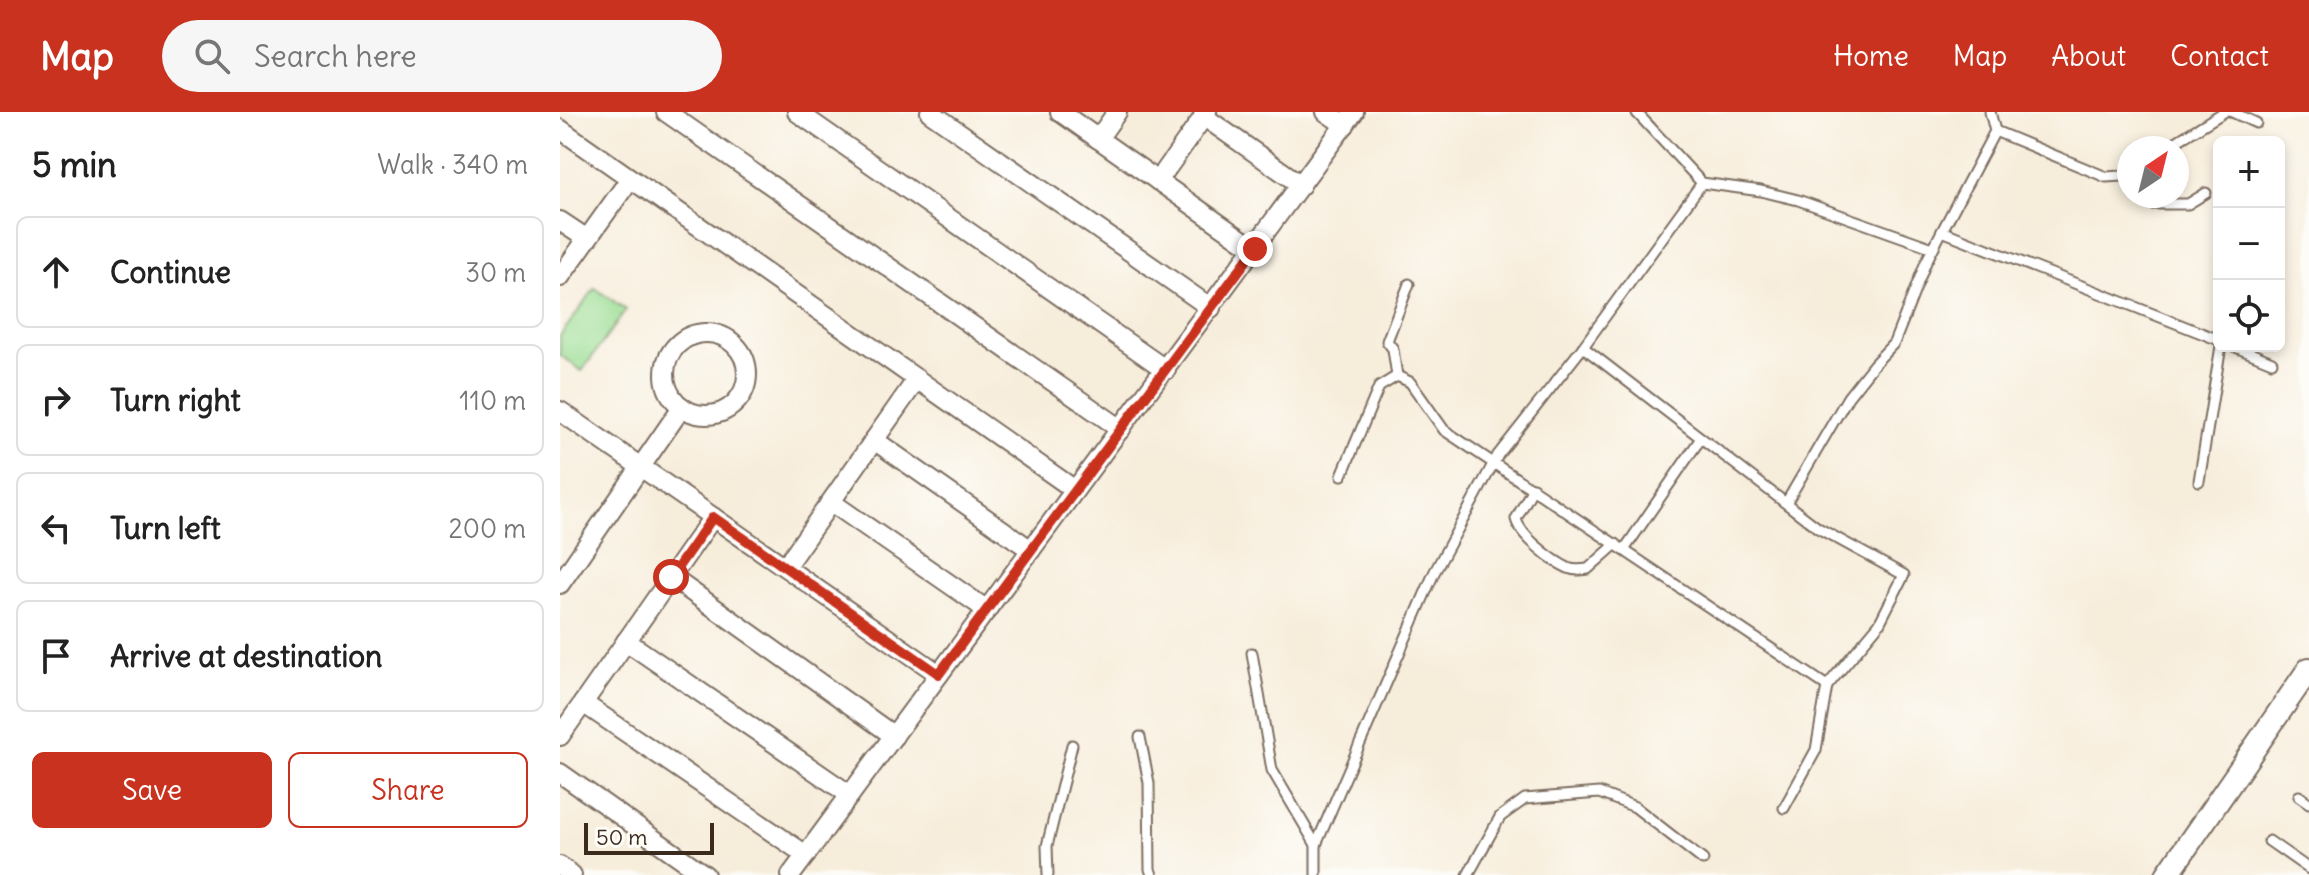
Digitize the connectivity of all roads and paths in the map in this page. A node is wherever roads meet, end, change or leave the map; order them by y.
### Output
1 (666, 112) edge
2 (797, 112) edge
3 (930, 112) edge
4 (1060, 112) edge
5 (1117, 112) edge
6 (1326, 112) edge
7 (1636, 112) edge
8 (1990, 112) edge
9 (2224, 112) edge
10 (2232, 112) edge
11 (1205, 114) edge
12 (1350, 118) edge
13 (2256, 123) dead end
14 (560, 129) edge
15 (1995, 131) junction
16 (2185, 136) edge
17 (1098, 139) junction
18 (2117, 177) edge
19 (630, 179) junction
20 (1158, 181) junction
21 (1702, 183) junction
22 (1301, 185) junction
23 (2206, 193) dead end
24 (2189, 203) edge
25 (560, 221) edge
26 (1942, 231) junction
27 (587, 239) junction
28 (1933, 248) junction
29 (1255, 249) junction
30 (560, 277) edge
31 (1409, 284) dead end
32 (1211, 308) junction
33 (2213, 338) edge
34 (1583, 347) junction
35 (2220, 352) edge
36 (2248, 352) edge
37 (2272, 362) dead end
38 (1166, 370) junction
39 (1397, 376) junction
40 (917, 379) junction
41 (682, 407) junction
42 (563, 419) edge
43 (1121, 429) junction
44 (1701, 438) junction
45 (874, 440) junction
46 (1494, 462) junction
47 (642, 467) junction
48 (1342, 475) dead end
49 (2199, 481) dead end
50 (1533, 488) junction
51 (1075, 490) junction
52 (831, 502) junction
53 (1786, 503) junction
54 (713, 517) junction
55 (1620, 547) junction
56 (1031, 550) junction
57 (785, 567) junction
58 (671, 577) junction
59 (560, 584) edge
60 (987, 610) junction
61 (626, 641) junction
62 (1252, 653) dead end
63 (2309, 669) edge
64 (939, 674) junction
65 (1827, 686) junction
66 (583, 703) junction
67 (560, 736) edge
68 (894, 736) junction
69 (1140, 737) dead end
70 (1072, 745) dead end
71 (560, 773) edge
72 (850, 795) junction
73 (2299, 796) dead end
74 (2309, 803) edge
75 (1784, 808) dead end
76 (2269, 841) dead end
77 (1316, 845) junction
78 (806, 855) junction
79 (1703, 860) dead end
80 (560, 866) edge
81 (2309, 869) edge
82 (572, 875) edge
83 (705, 875) edge
84 (791, 875) edge
85 (1048, 875) edge
86 (1152, 875) edge
87 (1316, 875) edge
88 (1468, 875) edge
89 (2167, 875) edge

1 - 43 street
2 - 38 street
3 - 32 street
4 - 17 street
5 - 17 street
6 - 12 street
7 - 21 lane
8 - 15 lane
9 - 16 lane
10 - 13 lane
11 - 20 street
11 - 22 street
12 - 22 street
14 - 19 street
15 - 18 lane
15 - 26 lane
17 - 20 street
19 - 27 street
19 - 40 street
20 - 29 street
21 - 28 lane
21 - 34 lane
22 - 29 street
23 - 24 lane
25 - 27 street
26 - 28 lane
26 - 33 lane
27 - 30 street
28 - 53 lane
29 - 32 street
31 - 39 lane
32 - 38 street
34 - 44 lane
34 - 46 lane
35 - 49 lane
36 - 37 lane
38 - 43 street
39 - 46 lane
39 - 48 lane
40 - 45 street
40 - 51 street
41 - 41 street
41 - 47 street
42 - 47 street
43 - 51 street
44 - 53 lane
44 - 55 lane
45 - 52 street
45 - 56 street
46 - 50 lane
46 - 77 lane
47 - 54 street
47 - 59 street
50 - 55 lane
50 - 55 lane
51 - 56 street
52 - 57 street
52 - 60 street
53 - 65 lane
54 - 57 street
54 - 58 street
55 - 65 lane
56 - 60 street
57 - 64 street
58 - 61 street
58 - 68 street
60 - 64 street
61 - 66 street
61 - 72 street
62 - 77 lane
63 - 89 street
64 - 68 street
65 - 75 lane
66 - 67 street
66 - 78 street
68 - 72 street
69 - 86 lane
70 - 85 lane
71 - 83 street
72 - 78 street
73 - 74 lane
76 - 81 lane
77 - 87 lane
78 - 84 street
79 - 88 lane
80 - 82 street

